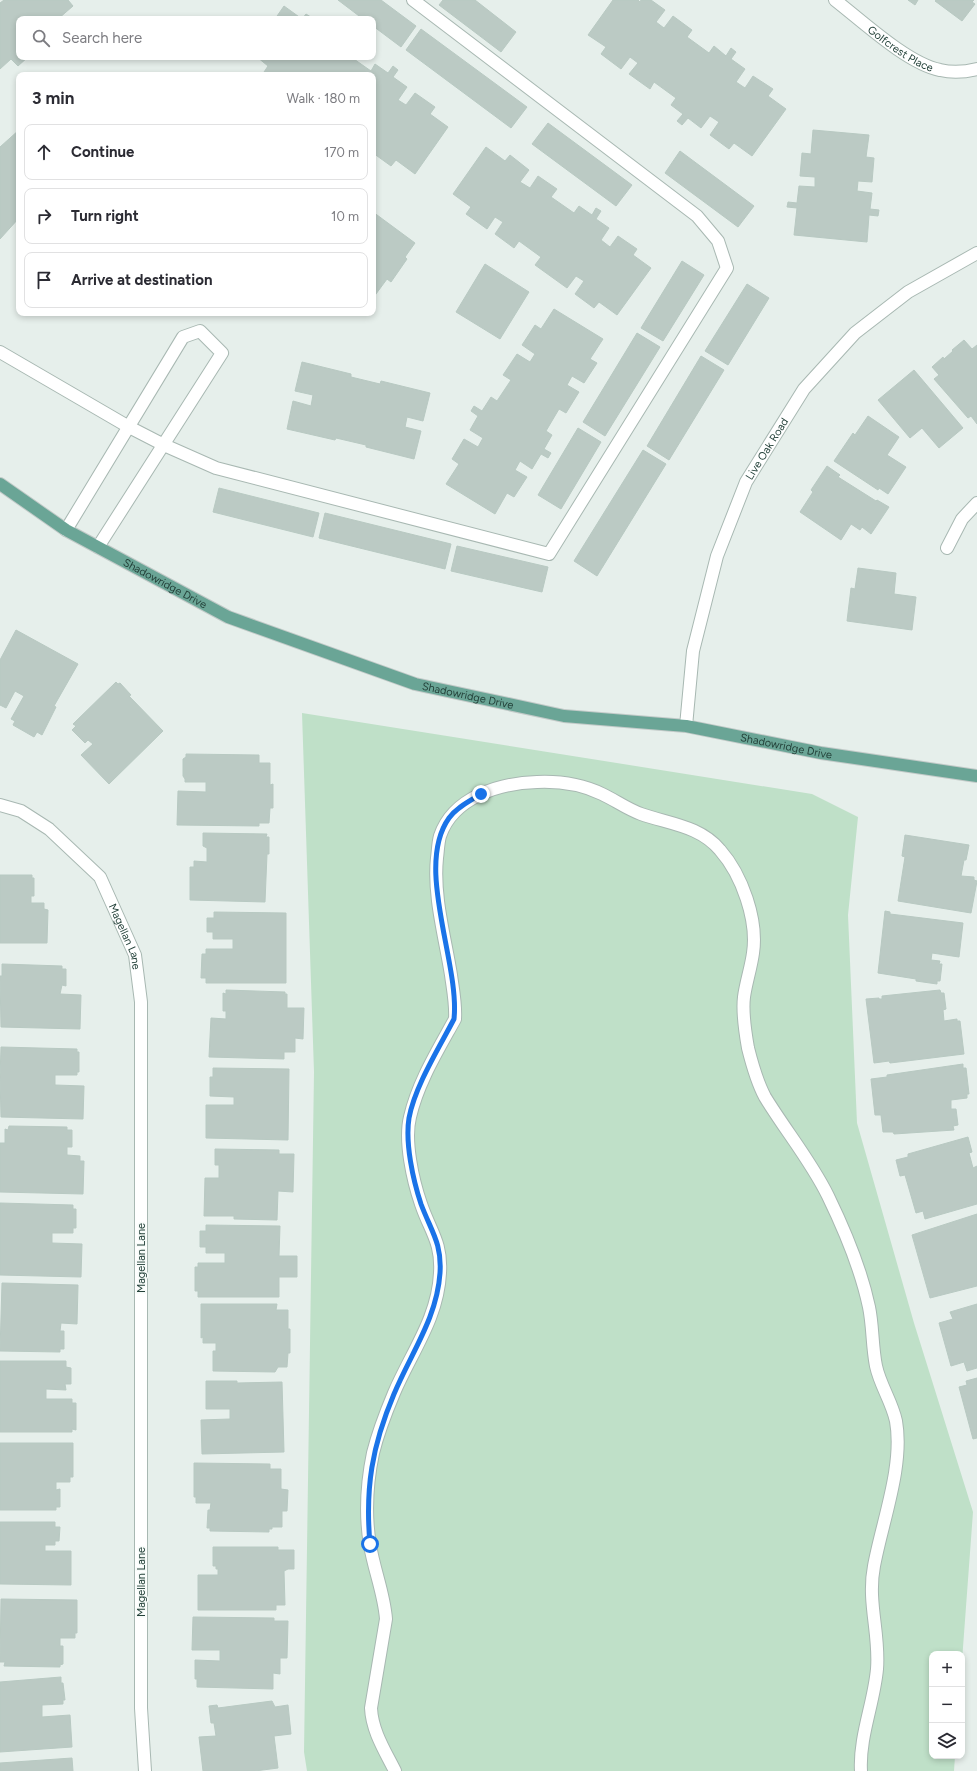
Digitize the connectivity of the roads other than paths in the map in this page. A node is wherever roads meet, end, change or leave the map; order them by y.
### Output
1 (412, 0) edge
2 (835, 0) edge
3 (977, 69) edge
4 (977, 253) edge
5 (0, 352) edge
6 (129, 427) junction
7 (164, 445) junction
8 (0, 484) edge
9 (977, 503) edge
10 (66, 530) junction
11 (98, 547) junction
12 (947, 548) dead end
13 (686, 726) junction
14 (977, 776) edge
15 (0, 805) edge
16 (145, 1771) edge
17 (395, 1771) edge
18 (861, 1771) edge

1 - 7 street
2 - 3 street, Golfcrest Place
4 - 13 street, Live Oak Road
5 - 6 street
6 - 7 street
6 - 7 street
6 - 10 street
7 - 11 street
8 - 10 main road, Shadowridge Drive
9 - 12 street
10 - 11 main road, Shadowridge Drive
11 - 13 main road, Shadowridge Drive
13 - 14 main road, Shadowridge Drive
15 - 16 street, Magellan Lane
17 - 18 street

